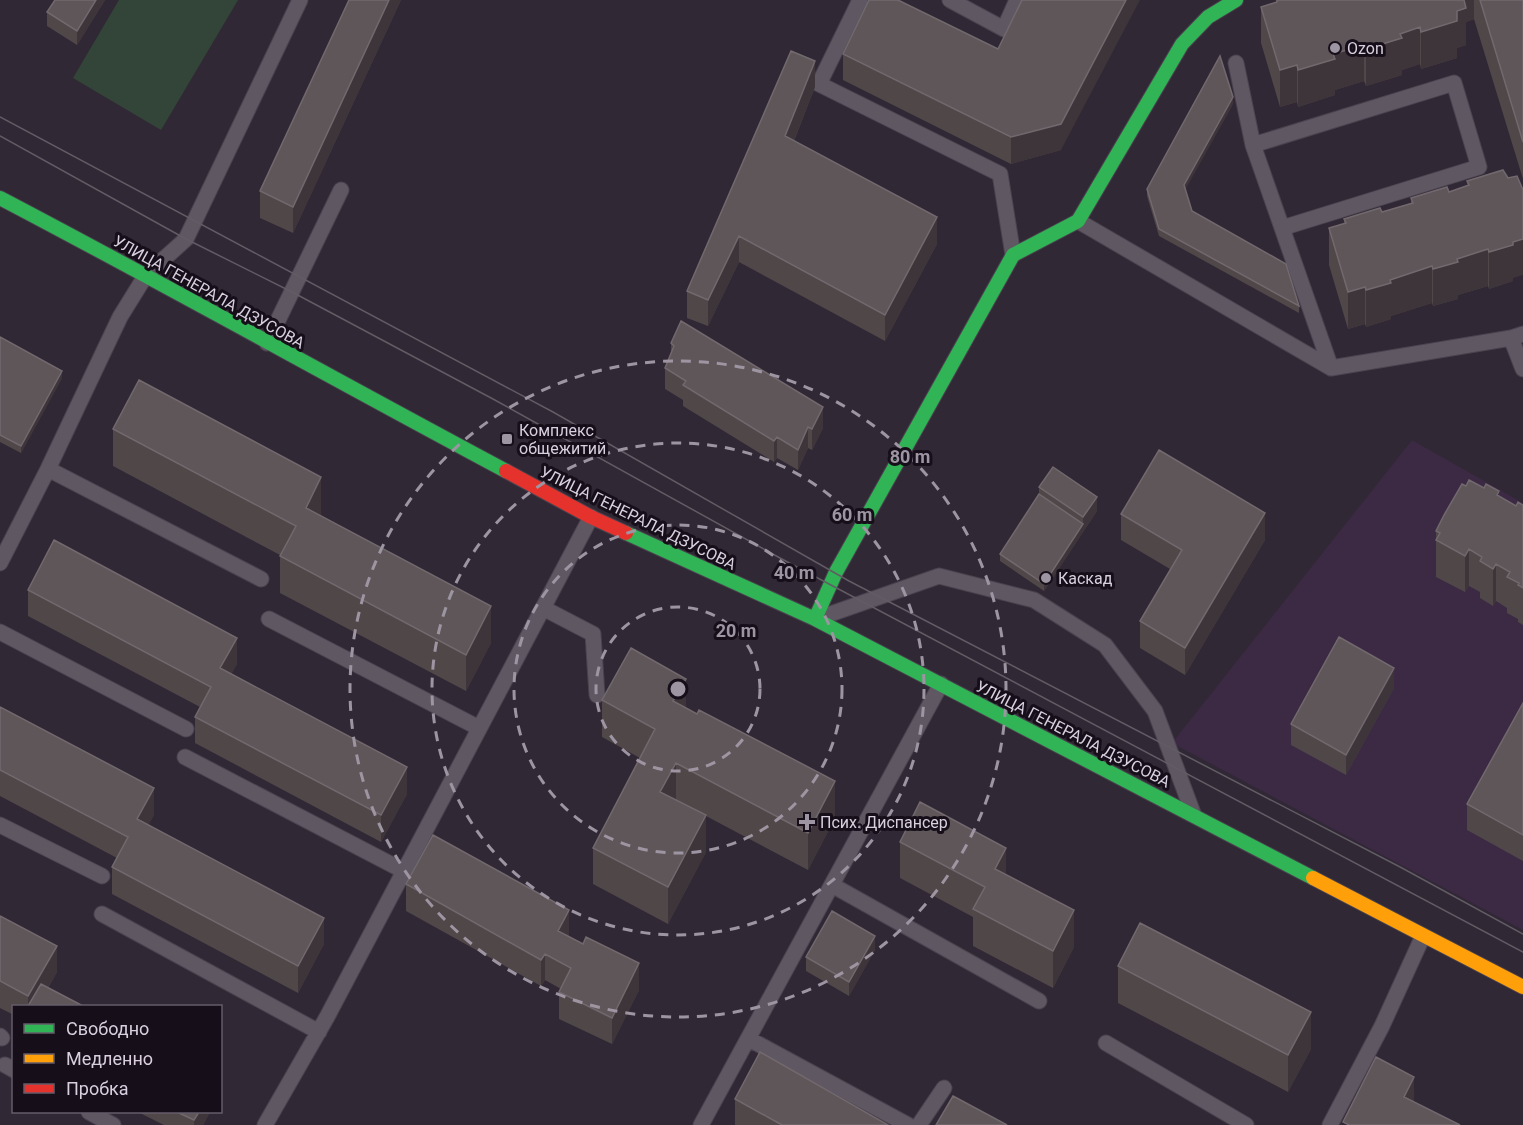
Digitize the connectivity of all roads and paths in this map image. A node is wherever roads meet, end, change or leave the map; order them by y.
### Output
1 (300, 0) edge
2 (860, 0) edge
3 (950, 0) edge
4 (1017, 0) edge
5 (1203, 0) edge
6 (1236, 0) edge
7 (1208, 17) junction
8 (1236, 63) dead end
9 (1253, 145) junction
10 (341, 190) dead end
11 (0, 198) edge
12 (1078, 221) junction
13 (1282, 228) junction
14 (1013, 255) junction
15 (146, 275) junction
16 (1517, 336) edge
17 (267, 343) junction
18 (1331, 368) junction
19 (1523, 369) edge
20 (48, 469) junction
21 (591, 517) junction
22 (0, 563) edge
23 (261, 579) dead end
24 (543, 608) junction
25 (269, 619) dead end
26 (815, 620) junction
27 (0, 632) edge
28 (940, 684) junction
29 (597, 695) dead end
30 (479, 728) junction
31 (186, 729) dead end
32 (185, 757) dead end
33 (1194, 815) junction
34 (0, 825) edge
35 (404, 872) junction
36 (102, 876) dead end
37 (832, 885) junction
38 (102, 914) dead end
39 (1423, 936) junction
40 (1523, 987) edge
41 (1039, 1001) dead end
42 (319, 1032) junction
43 (748, 1039) junction
44 (1106, 1043) dead end
45 (944, 1088) dead end
46 (91, 1113) edge
47 (113, 1125) edge
48 (265, 1125) edge
49 (701, 1125) edge
50 (908, 1125) edge
51 (919, 1125) edge
52 (1246, 1125) edge
53 (1330, 1125) edge

1 - 15 lane
2 - 14 lane
3 - 4 lane
5 - 7 lane
6 - 7 street
7 - 12 street
8 - 9 lane
9 - 13 lane
9 - 13 lane
10 - 17 lane
11 - 15 street, УЛИЦА ГЕНЕРАЛА ДЗУСОВА
12 - 14 street
12 - 18 lane
13 - 18 lane
14 - 26 street
15 - 17 street, УЛИЦА ГЕНЕРАЛА ДЗУСОВА
15 - 20 lane
16 - 18 lane
16 - 19 lane
17 - 21 street, УЛИЦА ГЕНЕРАЛА ДЗУСОВА
20 - 22 lane
20 - 23 lane
21 - 24 lane
21 - 26 street, УЛИЦА ГЕНЕРАЛА ДЗУСОВА
24 - 29 lane
24 - 30 lane
25 - 30 lane
26 - 28 street, УЛИЦА ГЕНЕРАЛА ДЗУСОВА
26 - 33 lane
27 - 31 lane
28 - 33 street, УЛИЦА ГЕНЕРАЛА ДЗУСОВА
28 - 37 lane
30 - 35 lane
32 - 35 lane
33 - 39 street, УЛИЦА ГЕНЕРАЛА ДЗУСОВА
34 - 36 lane
35 - 42 lane
37 - 41 lane
37 - 43 lane
38 - 42 lane
39 - 40 street, УЛИЦА ГЕНЕРАЛА ДЗУСОВА
39 - 53 lane
42 - 48 lane
43 - 49 lane
43 - 50 lane
44 - 52 lane
45 - 51 lane
46 - 47 lane

